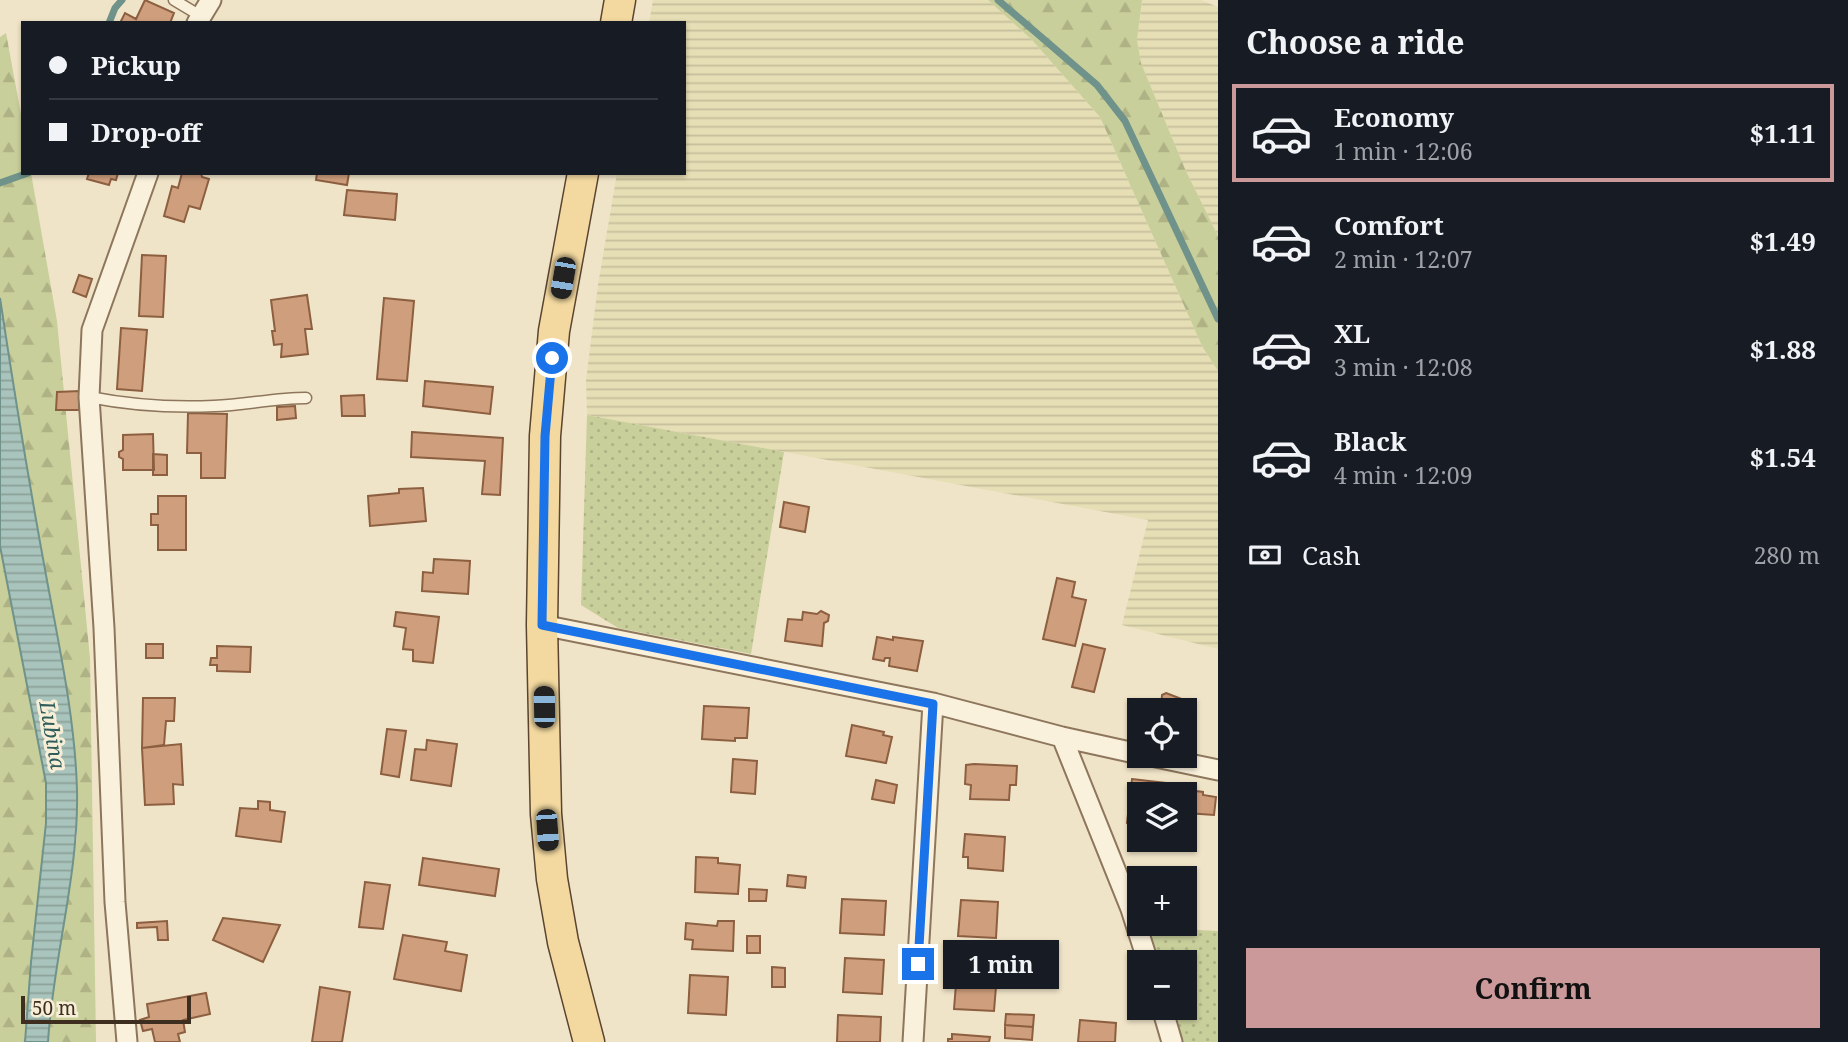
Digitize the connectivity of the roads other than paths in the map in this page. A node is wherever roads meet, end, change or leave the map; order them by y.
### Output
1 (174, 0) edge
2 (620, 0) edge
3 (202, 13) edge
4 (616, 21) edge
5 (147, 175) edge
6 (583, 175) edge
7 (89, 397) junction
8 (306, 398) dead end
9 (542, 625) junction
10 (933, 704) junction
11 (1062, 737) junction
12 (1127, 751) edge
13 (1197, 766) edge
14 (1218, 770) edge
15 (1143, 950) edge
16 (1166, 1020) edge
17 (127, 1042) edge
18 (589, 1042) edge
19 (913, 1042) edge
20 (1172, 1042) edge

1 - 3 lane
2 - 4 main road
5 - 7 street
6 - 9 main road
7 - 8 lane
7 - 17 street
9 - 10 street
9 - 18 main road
10 - 11 street
10 - 19 street
11 - 12 street
11 - 15 street
13 - 14 street
16 - 20 street

